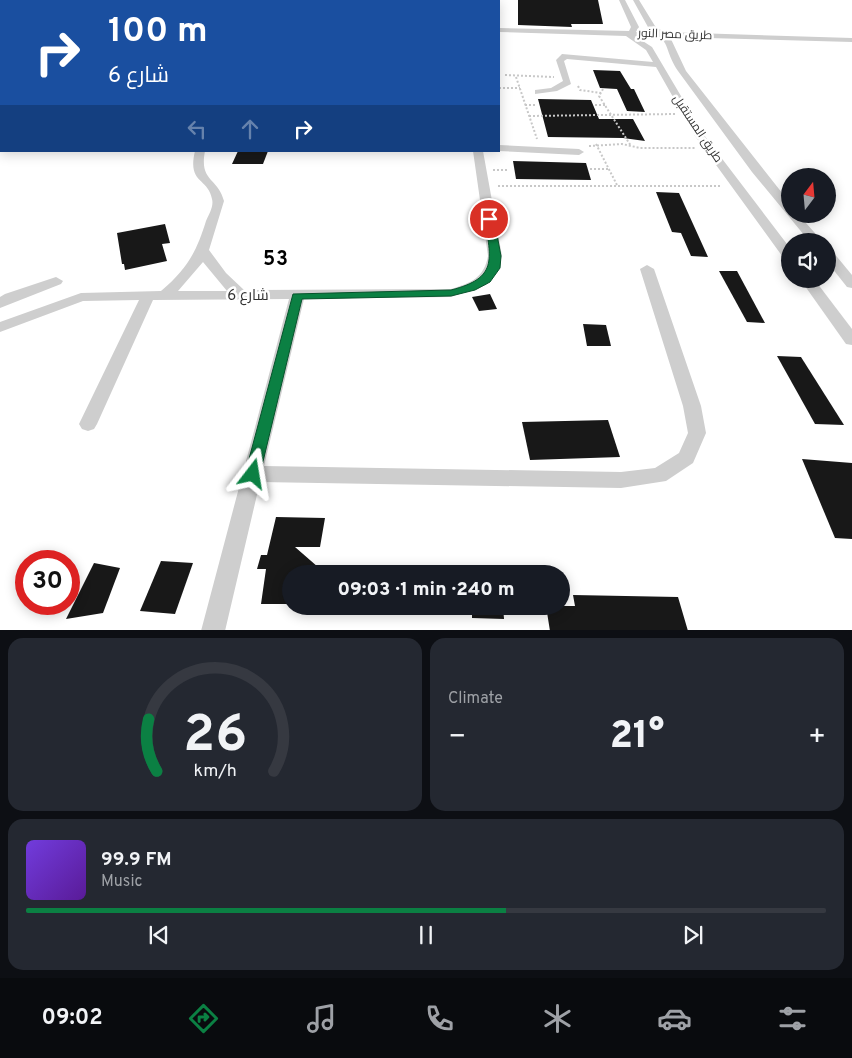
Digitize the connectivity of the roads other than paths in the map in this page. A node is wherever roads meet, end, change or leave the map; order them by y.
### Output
1 (622, 0) edge
2 (636, 0) edge
3 (634, 23) junction
4 (649, 23) junction
5 (500, 30) edge
6 (555, 35) junction
7 (662, 35) junction
8 (693, 36) junction
9 (727, 37) junction
10 (500, 38) edge
11 (634, 38) junction
12 (852, 40) edge
13 (670, 42) junction
14 (735, 44) junction
15 (852, 47) edge
16 (652, 55) junction
17 (673, 56) junction
18 (658, 65) junction
19 (538, 92) dead end
20 (500, 148) edge
21 (200, 152) edge
22 (478, 152) edge
23 (579, 152) road end
24 (781, 200) edge
25 (800, 223) edge
26 (809, 233) edge
27 (781, 245) edge
28 (204, 252) junction
29 (836, 265) edge
30 (647, 269) dead end
31 (56, 281) dead end
32 (852, 284) edge
33 (813, 288) edge
34 (156, 296) junction
35 (242, 296) junction
36 (297, 296) junction
37 (0, 303) edge
38 (0, 327) edge
39 (852, 340) edge
40 (88, 424) dead end
41 (253, 474) junction
42 (213, 630) edge

1 - 3 street
2 - 4 street
3 - 4 street
3 - 11 street
4 - 7 street
4 - 8 street
5 - 6 street, طريق مصر النور
6 - 10 street, طريق مصر النور
6 - 11 street, طريق مصر النور
7 - 8 street, طريق مصر النور
7 - 11 street, طريق مصر النور
7 - 13 street
8 - 9 street, طريق مصر النور
9 - 12 street, طريق مصر النور
9 - 14 street
11 - 13 street, طريق مصر النور
11 - 16 street, طريق المستقبل
13 - 14 street, طريق مصر النور
13 - 17 street, طريق المستقبل
14 - 15 street, طريق مصر النور
16 - 17 street
16 - 18 street, طريق المستقبل
17 - 24 street, طريق المستقبل
18 - 19 street
18 - 27 street, طريق المستقبل
20 - 23 street
21 - 28 street
22 - 36 street, شارع 6
25 - 26 street, طريق المستقبل
28 - 34 street
28 - 35 street
29 - 32 street
30 - 41 street
31 - 37 street
33 - 39 street
34 - 35 street, شارع 6
34 - 38 street, شارع 6
34 - 40 street
35 - 36 street, شارع 6
36 - 41 street
41 - 42 street

